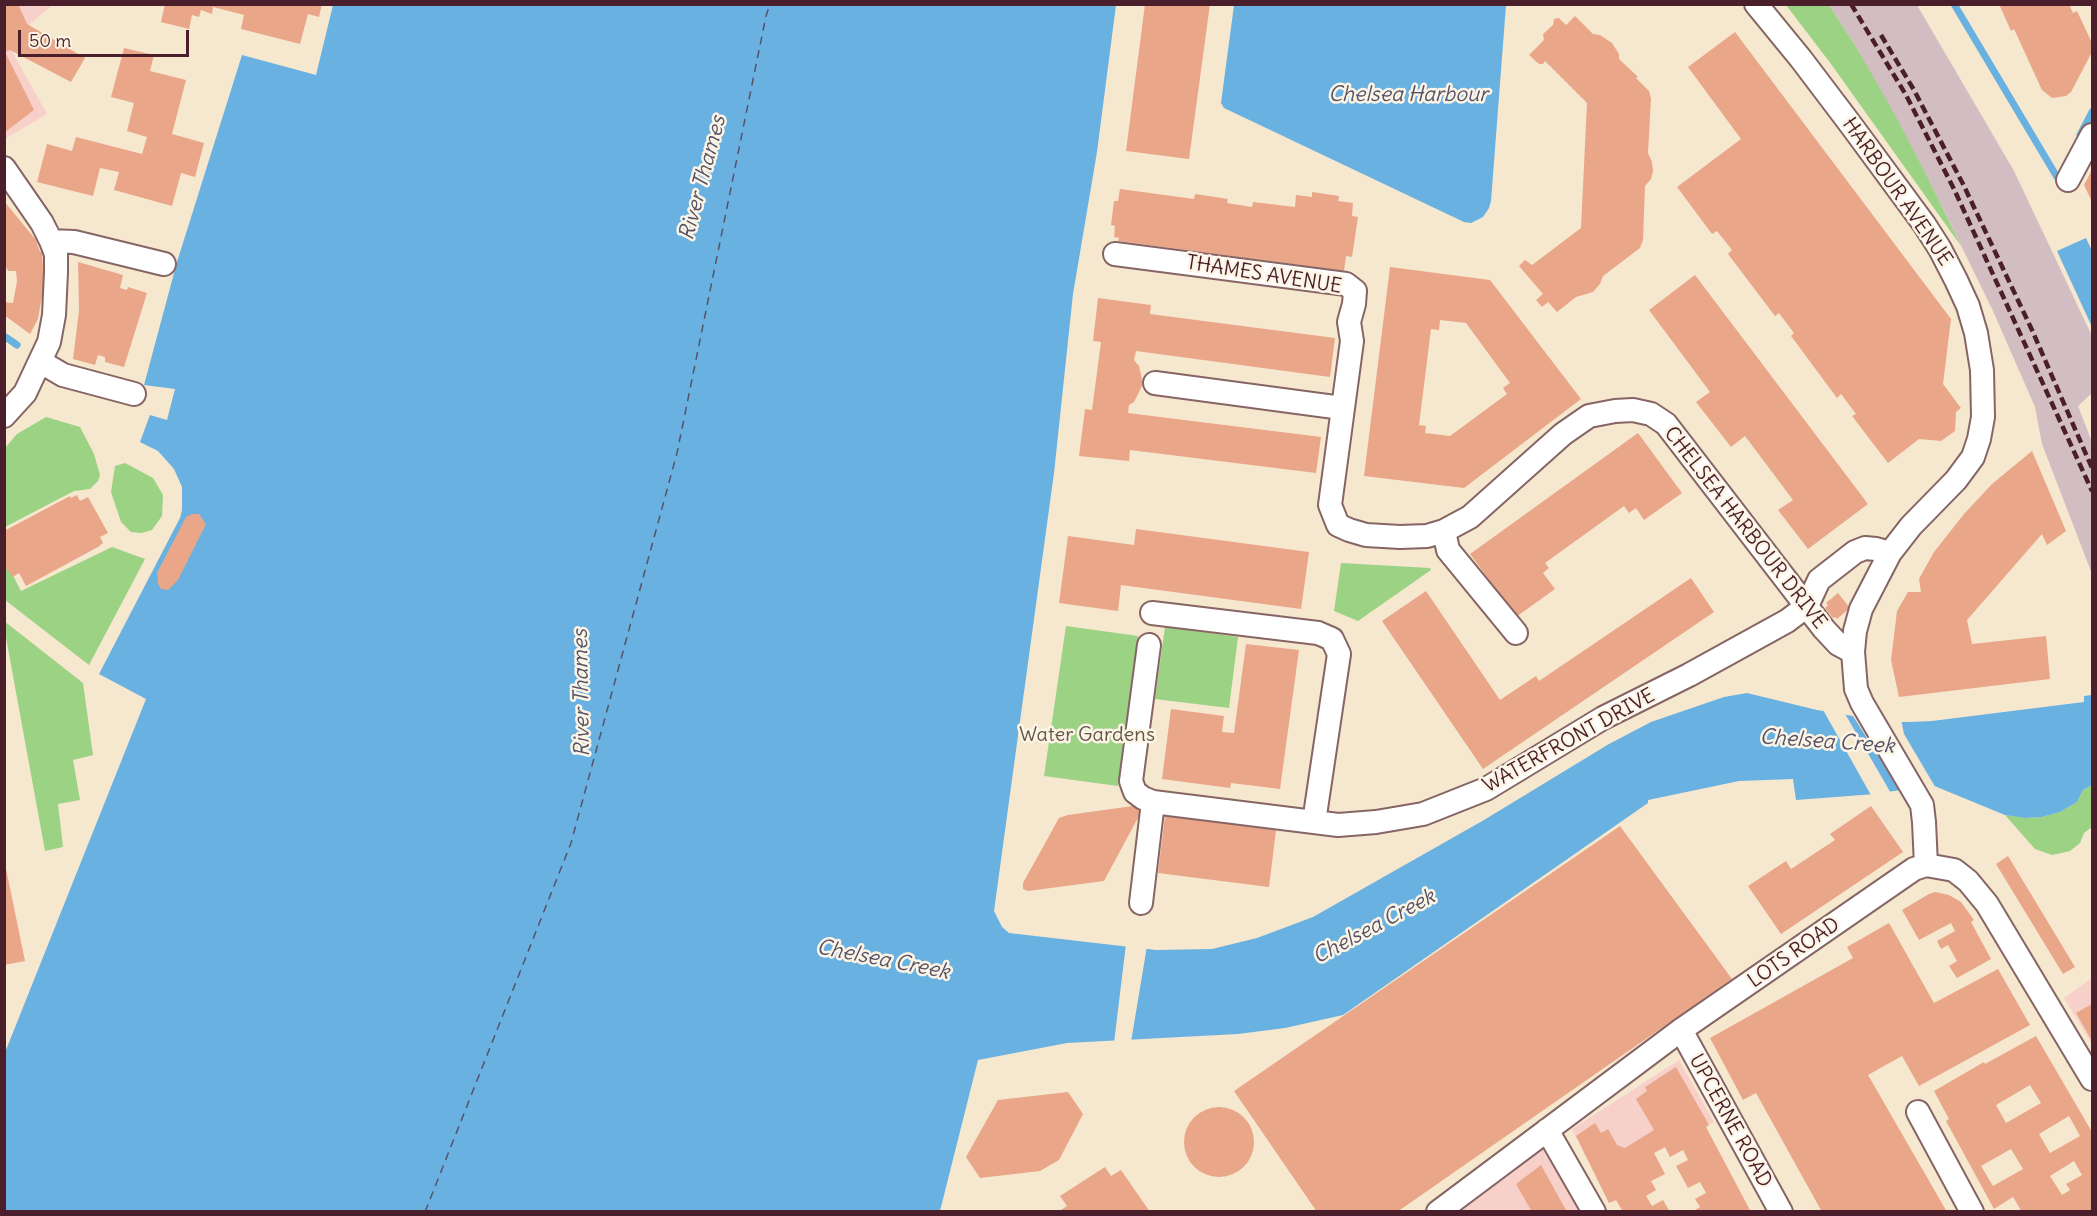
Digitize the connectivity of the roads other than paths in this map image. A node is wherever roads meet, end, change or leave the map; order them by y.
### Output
1 (1756, 4) edge
2 (2092, 135) edge
3 (4, 168) edge
4 (2068, 180) dead end
5 (51, 241) junction
6 (1115, 254) dead end
7 (164, 264) dead end
8 (40, 362) junction
9 (1155, 383) dead end
10 (134, 394) dead end
11 (1342, 408) junction
12 (4, 416) edge
13 (1338, 525) joint
14 (1444, 531) junction
15 (1890, 553) junction
16 (1807, 606) junction
17 (1152, 613) dead end
18 (1516, 633) dead end
19 (1149, 645) dead end
20 (1853, 652) junction
21 (1153, 802) junction
22 (1314, 822) junction
23 (1926, 865) junction
24 (1141, 903) dead end
25 (1681, 1030) junction
26 (2092, 1079) edge
27 (1917, 1112) dead end
28 (1547, 1130) junction
29 (1438, 1212) edge
30 (1594, 1212) edge
31 (1781, 1212) edge
32 (1972, 1212) edge

1 - 15 street, HARBOUR AVENUE
2 - 4 street
3 - 5 street
5 - 7 street
5 - 8 street
6 - 11 street, THAMES AVENUE
8 - 10 street
8 - 12 street
9 - 11 street
11 - 13 street, THAMES AVENUE
13 - 14 street, CHELSEA HARBOUR DRIVE
14 - 16 street, CHELSEA HARBOUR DRIVE
14 - 18 street
15 - 16 street
15 - 20 street, HARBOUR AVENUE
16 - 20 street, CHELSEA HARBOUR DRIVE
16 - 22 street, WATERFRONT DRIVE
17 - 22 street
19 - 21 street
20 - 23 street
21 - 22 street, WATERFRONT DRIVE
21 - 24 street
23 - 25 street, LOTS ROAD
23 - 26 street
25 - 28 street, LOTS ROAD
25 - 31 street, UPCERNE ROAD
27 - 32 street
28 - 29 street, LOTS ROAD
28 - 30 street

